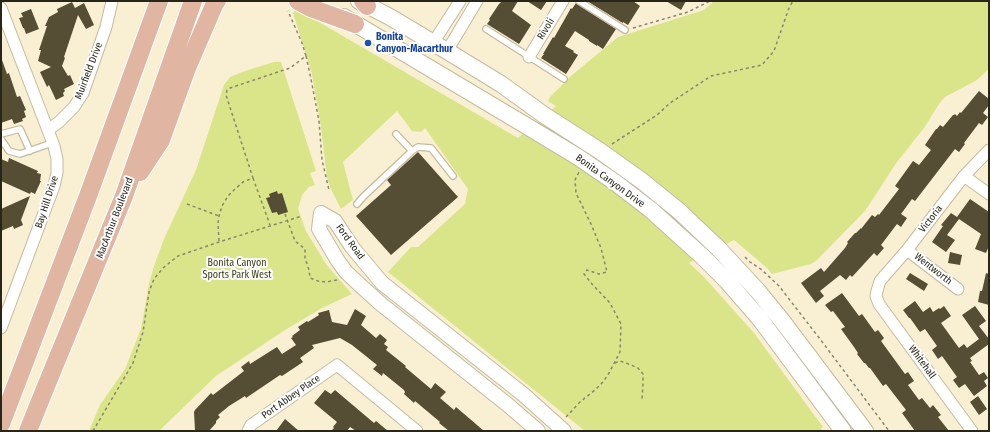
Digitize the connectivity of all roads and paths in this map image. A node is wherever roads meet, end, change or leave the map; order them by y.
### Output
1 (112, 1) edge
2 (159, 1) edge
3 (193, 1) edge
4 (217, 1) edge
5 (317, 1) edge
6 (460, 1) edge
7 (477, 1) edge
8 (563, 1) edge
9 (579, 1) edge
10 (710, 1) edge
11 (363, 3) edge
12 (292, 4) edge
13 (1, 8) edge
14 (359, 26) junction
15 (486, 29) dead end
16 (625, 30) joint
17 (433, 43) junction
18 (447, 51) junction
19 (306, 56) junction
20 (529, 57) junction
21 (564, 78) dead end
22 (48, 130) junction
23 (1, 134) edge
24 (396, 134) dead end
25 (1, 139) edge
26 (52, 142) junction
27 (30, 150) junction
28 (412, 150) junction
29 (989, 150) edge
30 (453, 176) dead end
31 (964, 176) junction
32 (253, 178) junction
33 (329, 190) dead end
34 (989, 194) edge
35 (124, 196) junction
36 (187, 204) dead end
37 (357, 204) dead end
38 (285, 214) dead end
39 (218, 216) junction
40 (302, 216) dead end
41 (287, 220) junction
42 (270, 226) junction
43 (219, 242) junction
44 (907, 250) junction
45 (745, 257) dead end
46 (340, 278) dead end
47 (958, 289) dead end
48 (876, 291) joint
49 (1, 328) edge
50 (615, 363) dead end
51 (642, 399) dead end
52 (1, 424) edge
53 (28, 431) edge
54 (93, 431) edge
55 (248, 431) edge
56 (417, 431) edge
57 (538, 431) edge
58 (564, 431) edge
59 (843, 431) edge
60 (865, 431) edge
61 (889, 431) edge
62 (972, 431) edge

1 - 22 street, Muirfield Drive
2 - 52 main road
3 - 35 main road, MacArthur Boulevard
4 - 35 main road
5 - 14 main road, Bonita Canyon Drive
6 - 17 street
7 - 18 street
8 - 20 street, Rivoli
9 - 16 lane
10 - 16 path
11 - 17 main road, Bonita Canyon Drive
12 - 14 main road
12 - 19 path
13 - 22 street, Bay Hill Drive
14 - 18 main road
14 - 59 main road, Bonita Canyon Drive, bridge
15 - 20 lane
17 - 18 main road, Bonita Canyon Drive
18 - 60 main road, Bonita Canyon Drive, bridge
19 - 32 path
19 - 33 path
20 - 21 lane
22 - 26 street, Bay Hill Drive
23 - 27 lane
24 - 28 lane
25 - 27 lane
26 - 27 lane
26 - 49 street, Bay Hill Drive
28 - 30 lane
28 - 37 lane
29 - 31 street, Victoria
31 - 34 street
31 - 44 street, Victoria
32 - 39 path
32 - 42 path
35 - 53 main road, MacArthur Boulevard
36 - 39 path
38 - 41 path
39 - 43 path
40 - 41 path
41 - 42 path
41 - 46 path
42 - 43 path
43 - 54 path
44 - 47 street, Wentworth
44 - 48 street, Victoria
45 - 61 path
48 - 62 street, Whitehall
50 - 51 path
55 - 56 street, Port Abbey Place
57 - 58 street, Ford Road

